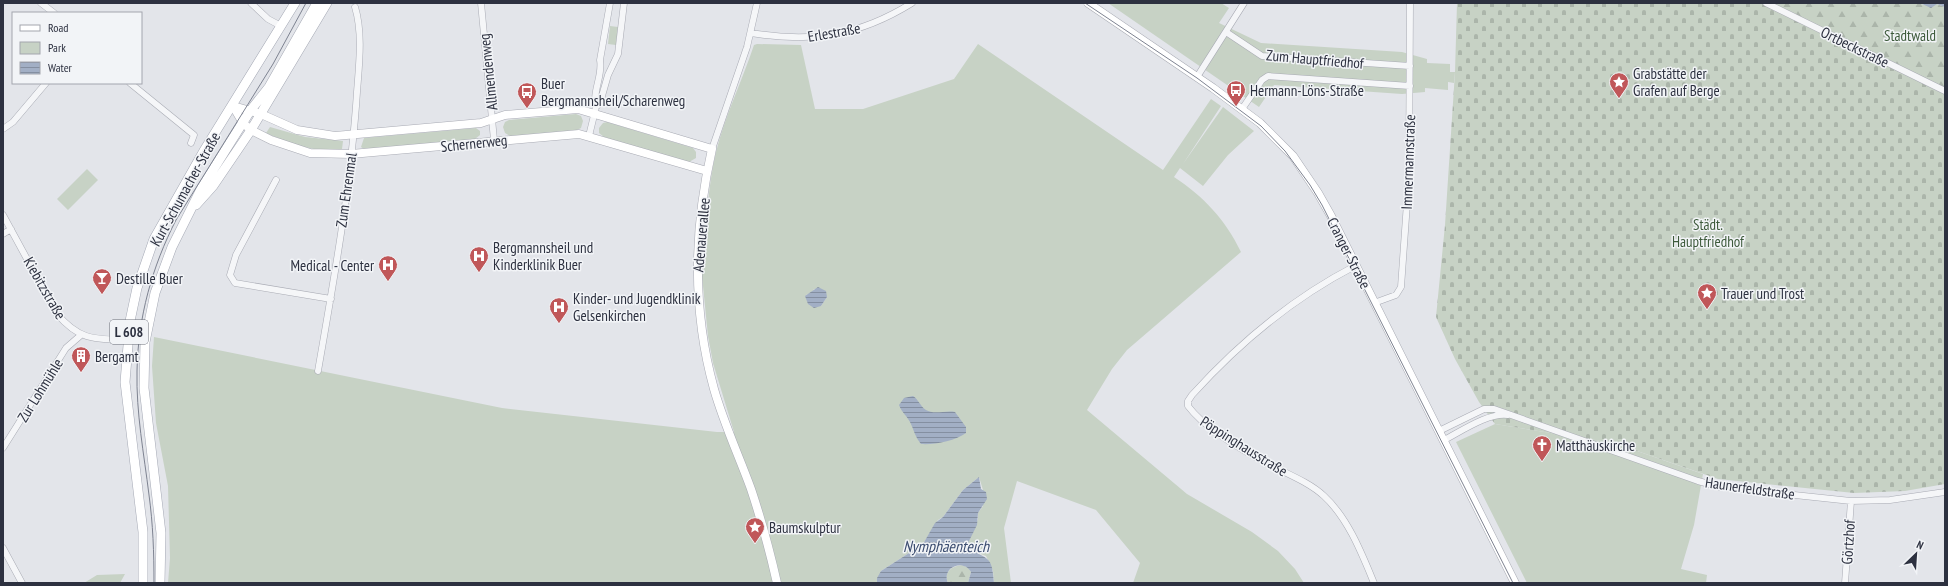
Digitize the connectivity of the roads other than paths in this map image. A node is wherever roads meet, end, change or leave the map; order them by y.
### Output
1 (41, 3) edge
2 (251, 3) edge
3 (295, 3) edge
4 (317, 3) edge
5 (327, 3) edge
6 (481, 3) edge
7 (610, 3) edge
8 (624, 3) edge
9 (757, 3) edge
10 (912, 3) edge
11 (1088, 3) edge
12 (1244, 3) edge
13 (1410, 3) edge
14 (1766, 3) edge
15 (355, 7) dead end
16 (53, 12) edge
17 (609, 14) junction
18 (623, 16) junction
19 (281, 26) junction
20 (1226, 32) junction
21 (751, 33) junction
22 (1410, 66) junction
23 (602, 69) junction
24 (610, 71) junction
25 (1197, 77) junction
26 (45, 84) edge
27 (131, 84) edge
28 (1410, 86) junction
29 (1945, 91) edge
30 (233, 106) junction
31 (1242, 109) junction
32 (594, 110) junction
33 (250, 111) junction
34 (261, 114) junction
35 (492, 120) junction
36 (243, 123) junction
37 (3, 129) edge
38 (251, 130) junction
39 (354, 135) junction
40 (589, 136) junction
41 (494, 140) junction
42 (191, 143) dead end
43 (712, 149) junction
44 (351, 154) junction
45 (707, 171) junction
46 (276, 180) dead end
47 (192, 209) junction
48 (3, 215) edge
49 (11, 229) junction
50 (3, 234) edge
51 (1355, 266) junction
52 (331, 298) junction
53 (1374, 303) junction
54 (81, 335) junction
55 (128, 340) junction
56 (318, 371) dead end
57 (1517, 416) junction
58 (1439, 431) junction
59 (1444, 440) junction
60 (3, 448) edge
61 (1945, 492) edge
62 (1851, 501) junction
63 (3, 548) edge
64 (22, 583) edge
65 (143, 583) edge
66 (160, 583) edge
67 (776, 583) edge
68 (1374, 583) edge
69 (1515, 583) edge
70 (1845, 583) edge

1 - 16 street
2 - 19 street
3 - 19 main road, Kurt-Schumacher-Straße / L 608
4 - 33 main road, Kurt-Schumacher-Straße
5 - 34 main road, Kurt-Schumacher-Straße / L 608
6 - 35 street, Allmendenweg
7 - 17 street
8 - 18 street
9 - 21 street, Adenauerallee
10 - 21 street, Erlestraße
11 - 25 street, Cranger Straße
12 - 20 street
13 - 22 street, Immermannstraße
14 - 29 street, Ortbeckstraße
15 - 39 street, Zum Ehrenmal
17 - 18 street
17 - 23 street
18 - 24 street
19 - 30 main road, Kurt-Schumacher-Straße / L 608
20 - 22 street, Zum Hauptfriedhof
20 - 25 street
21 - 43 street, Adenauerallee
22 - 28 street, Immermannstraße
23 - 24 street
23 - 32 street
24 - 32 street
25 - 31 street, Cranger Straße
26 - 37 street
27 - 42 street
28 - 31 street, Zum Hauptfriedhof
28 - 53 street, Immermannstraße
30 - 33 street, Schernerweg
30 - 36 street, Schernerweg
30 - 55 main road, Kurt-Schumacher-Straße / L 608
31 - 51 street, Cranger Straße
32 - 35 street, Schernerweg
32 - 40 street
32 - 43 street, Schernerweg
33 - 34 street, Schernerweg
33 - 36 main road, Kurt-Schumacher-Straße
34 - 38 main road, Kurt-Schumacher-Straße / L 608
34 - 39 street, Schernerweg
35 - 39 street, Schernerweg
35 - 41 street, Allmendenweg
36 - 38 street, Schernerweg
36 - 47 main road, Kurt-Schumacher-Straße
38 - 44 street, Schernerweg
38 - 47 main road, Kurt-Schumacher-Straße / L 608
39 - 44 street, Zum Ehrenmal
40 - 41 street, Schernerweg
40 - 45 street, Schernerweg
41 - 44 street, Schernerweg
43 - 45 street, Adenauerallee
44 - 52 street, Zum Ehrenmal
45 - 67 street, Adenauerallee
46 - 52 street
47 - 66 main road, Kurt-Schumacher-Straße / L 608
48 - 49 street, Kiebitzstraße
49 - 50 street
49 - 54 street, Kiebitzstraße
51 - 53 street, Cranger Straße
51 - 68 street, Pöppinghausstraße
52 - 56 street, Zum Ehrenmal
53 - 58 street, Cranger Straße
54 - 55 street, Kiebitzstraße
54 - 60 street, Zur Lohmühle
55 - 65 main road, Kurt-Schumacher-Straße / L 608
57 - 58 street, Haunerfeldstraße
57 - 59 street, Haunerfeldstraße
57 - 62 street, Haunerfeldstraße
58 - 59 street, Cranger Straße
59 - 69 street, Cranger Straße
61 - 62 street, Haunerfeldstraße
62 - 70 street, Görtzhof
63 - 64 street

